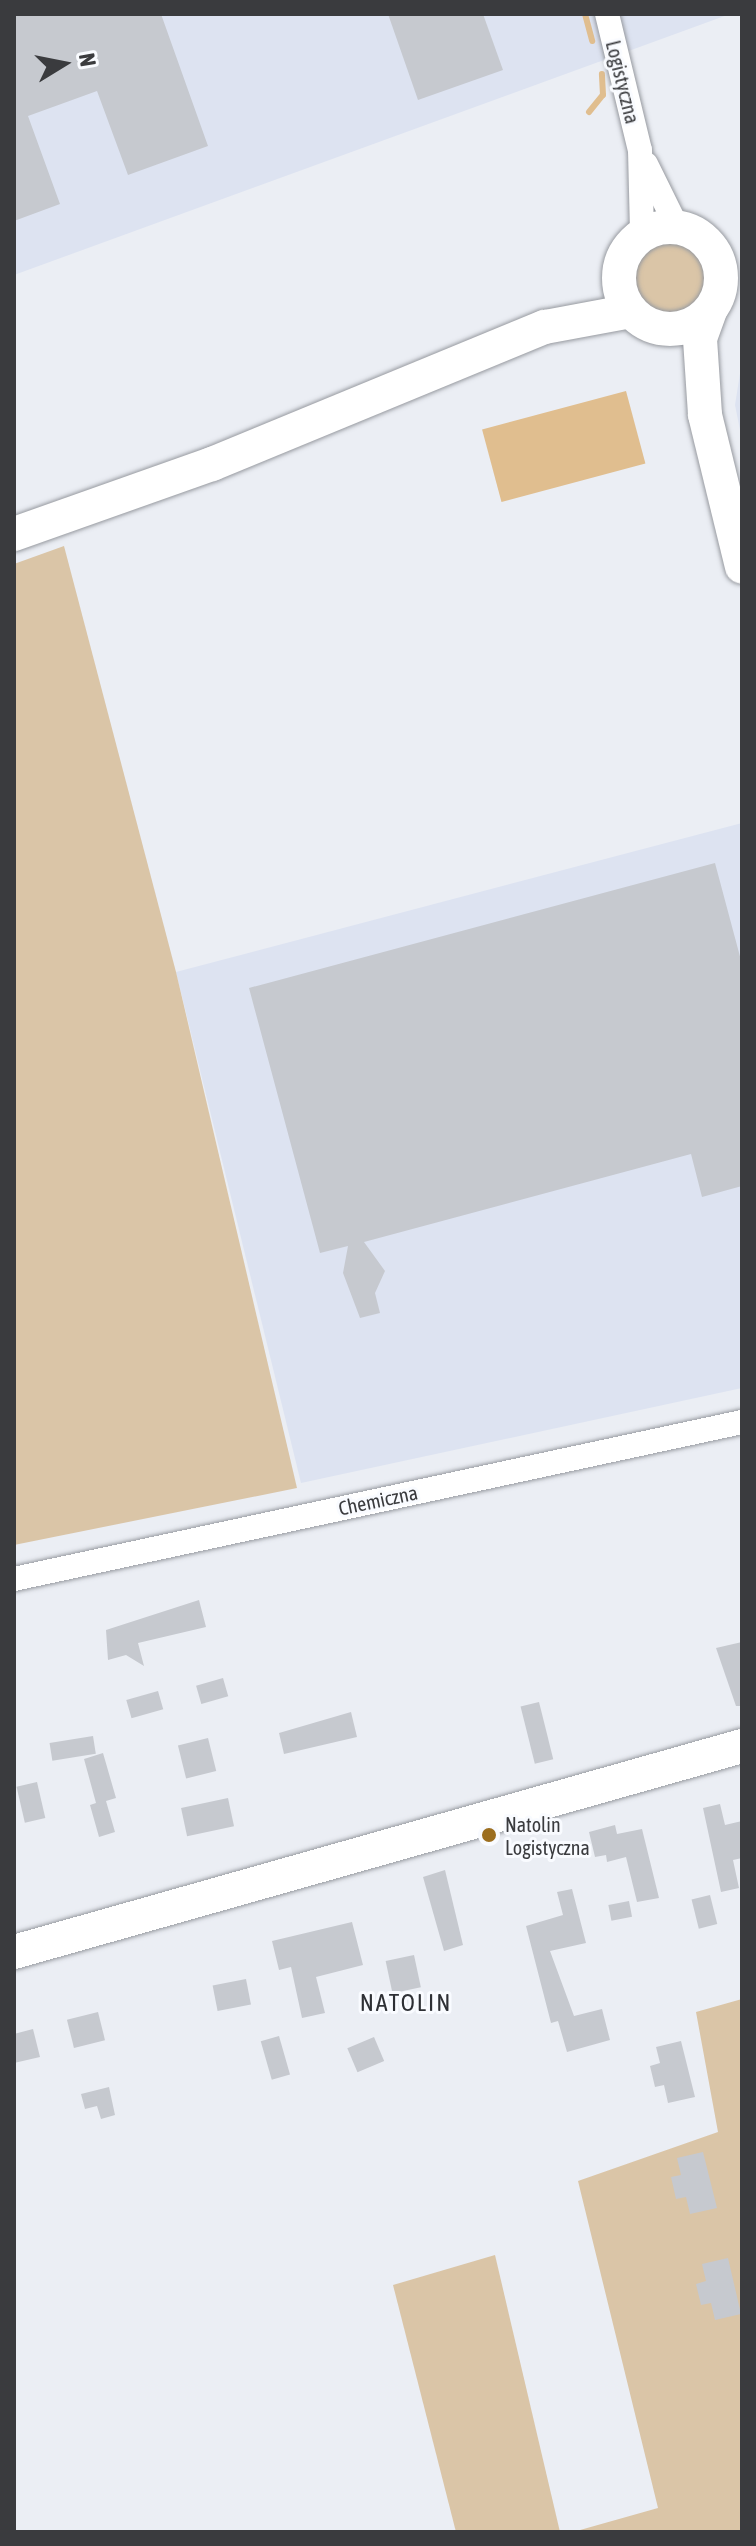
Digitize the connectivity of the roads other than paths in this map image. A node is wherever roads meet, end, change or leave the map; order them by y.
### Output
1 (607, 14) edge
2 (640, 150) junction
3 (677, 227) junction
4 (642, 234) junction
5 (728, 250) edge
6 (619, 276) junction
7 (724, 290) edge
8 (631, 311) junction
9 (545, 327) junction
10 (663, 329) junction
11 (705, 415) junction
12 (14, 534) edge
13 (742, 567) edge
14 (742, 1422) edge
15 (14, 1579) edge
16 (742, 1746) edge
17 (14, 1952) edge

1 - 2 street, Logistyczna
2 - 3 street, Logistyczna
2 - 4 street, Logistyczna
3 - 4 street
3 - 5 street
4 - 6 street
5 - 7 street
6 - 8 street
6 - 9 street
7 - 10 street
7 - 11 street
8 - 9 street
8 - 10 street
9 - 12 street
10 - 11 street
11 - 13 street
14 - 15 street, Chemiczna
16 - 17 street

